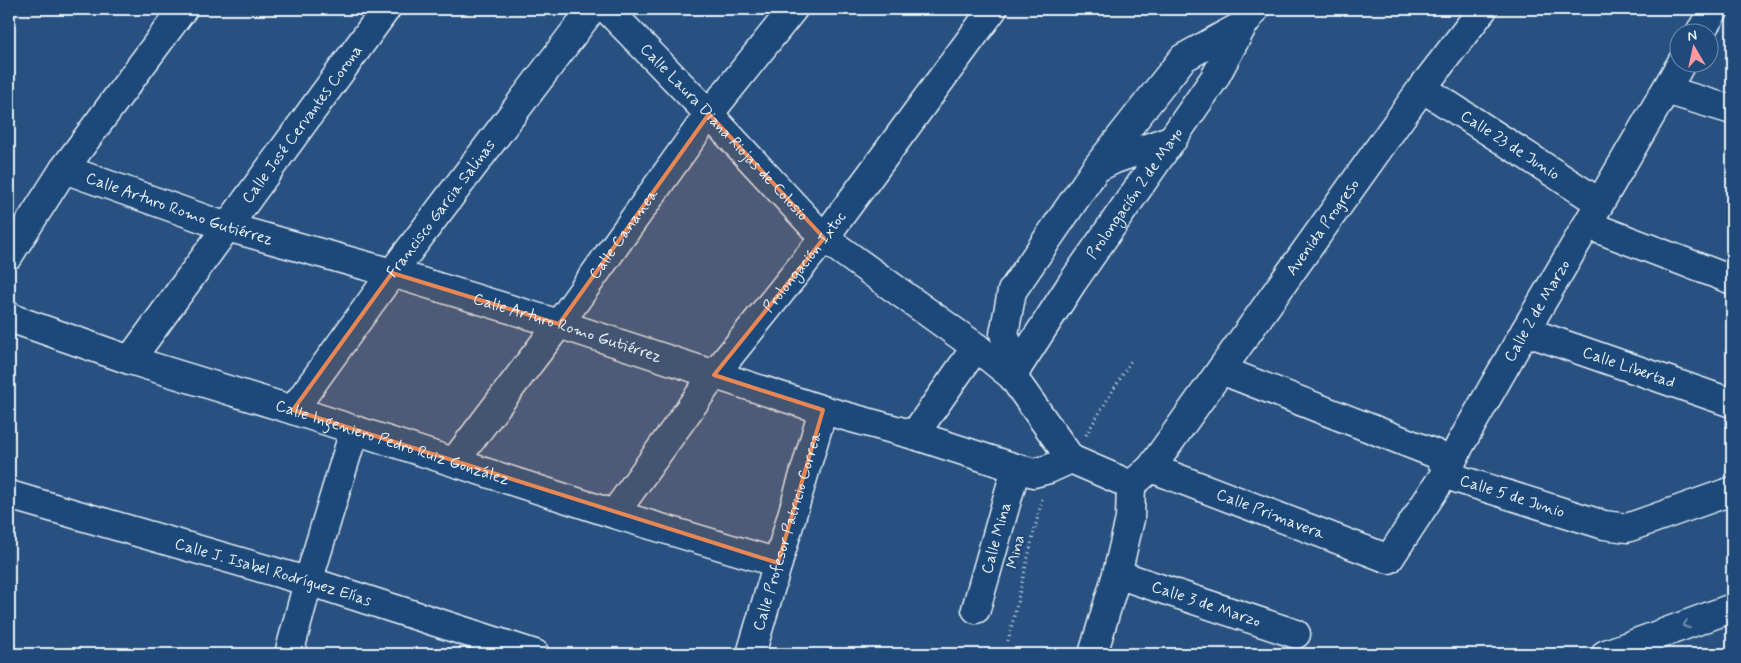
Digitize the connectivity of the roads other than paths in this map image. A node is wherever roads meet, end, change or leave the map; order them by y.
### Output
1 (183, 9) edge
2 (386, 9) edge
3 (592, 9) edge
4 (607, 9) edge
5 (793, 9) edge
6 (992, 9) edge
7 (1483, 9) edge
8 (1715, 9) edge
9 (1249, 17) edge
10 (1707, 22) edge
11 (1676, 72) edge
12 (1422, 88) junction
13 (1666, 90) junction
14 (1732, 110) edge
15 (709, 114) junction
16 (1173, 139) junction
17 (1097, 167) junction
18 (64, 169) junction
19 (1594, 214) junction
20 (227, 227) junction
21 (824, 238) junction
22 (9, 255) edge
23 (392, 273) junction
24 (1732, 280) edge
25 (9, 316) edge
26 (559, 324) junction
27 (1525, 331) junction
28 (976, 347) junction
29 (130, 360) junction
30 (1220, 370) junction
31 (1015, 373) junction
32 (714, 375) junction
33 (1732, 403) edge
34 (293, 410) junction
35 (824, 410) junction
36 (354, 431) junction
37 (914, 434) junction
38 (454, 462) junction
39 (1060, 464) junction
40 (1016, 468) junction
41 (1149, 468) junction
42 (1448, 469) junction
43 (1732, 491) edge
44 (9, 495) edge
45 (614, 514) junction
46 (1389, 559) joint
47 (778, 563) junction
48 (1116, 574) junction
49 (308, 582) junction
50 (1732, 608) edge
51 (976, 609) dead end
52 (1296, 634) dead end
53 (289, 654) edge
54 (534, 654) edge
55 (751, 654) edge
56 (1093, 654) edge
57 (1606, 654) edge

1 - 18 street
2 - 20 street, Calle José Cervantes Corona
3 - 23 street, Francisco Garcia Salinas
4 - 15 street, Calle Laura Diana Riojas de Colosio
5 - 15 street, Calle Cananea
6 - 21 street, Prolongación Ixtoc
7 - 12 street, Avenida Progreso
8 - 10 street
9 - 16 street, Prolongación 2 de Mayo
9 - 17 street
11 - 13 street, Calle 2 de Marzo
12 - 19 street, Calle 23 de Junio
12 - 30 street, Avenida Progreso
13 - 14 street
13 - 19 street, Calle 2 de Marzo
15 - 21 street, Calle Laura Diana Riojas de Colosio
15 - 26 street, Calle Cananea
16 - 17 street
16 - 31 street, Prolongación 2 de Mayo
17 - 31 street
18 - 20 street, Calle Arturo Romo Gutiérrez
18 - 22 street
19 - 24 street, Calle 23 de Junio
19 - 27 street, Calle 2 de Marzo
20 - 23 street, Calle Arturo Romo Gutiérrez
20 - 29 street, Calle José Cervantes Corona
21 - 28 street, Calle Laura Diana Riojas de Colosio
21 - 32 street, Prolongación Ixtoc
23 - 26 street, Calle Arturo Romo Gutiérrez
23 - 34 street, Francisco Garcia Salinas
25 - 29 street, Calle Ingeniero Pedro Ruiz González
26 - 32 street, Calle Arturo Romo Gutiérrez
26 - 38 street, Calle Cananea
27 - 33 street, Calle Libertad
27 - 42 street, Calle 2 de Marzo
28 - 31 street, Calle Laura Diana Riojas de Colosio
28 - 37 street
29 - 34 street, Calle Ingeniero Pedro Ruiz González
30 - 41 street, Avenida Progreso
30 - 42 street, Calle 5 de Junio
31 - 39 street
32 - 35 street, Calle Arturo Romo Gutiérrez
32 - 45 street, Prolongación Ixtoc
34 - 36 street, Calle Ingeniero Pedro Ruiz González
35 - 37 street, Calle Arturo Romo Gutiérrez
35 - 47 street, Calle Profesor Patricio Correa
36 - 38 street, Calle Ingeniero Pedro Ruiz González
36 - 49 street
37 - 40 street, Calle Arturo Romo Gutiérrez
38 - 45 street, Calle Ingeniero Pedro Ruiz González
39 - 40 street, Calle Arturo Romo Gutiérrez
39 - 41 street, Calle Primavera
40 - 51 street, Calle Mina
41 - 46 street, Calle Primavera
41 - 48 street
42 - 43 street, Calle 5 de Junio
42 - 46 street, Calle 2 de Marzo
44 - 49 street, Calle J. Isabel Rodríguez Elías
45 - 47 street, Calle Ingeniero Pedro Ruiz González
47 - 55 street, Calle Profesor Patricio Correa
48 - 52 street, Calle 3 de Marzo
48 - 56 street
49 - 53 street
49 - 54 street, Calle J. Isabel Rodríguez Elías
50 -> 57 street

